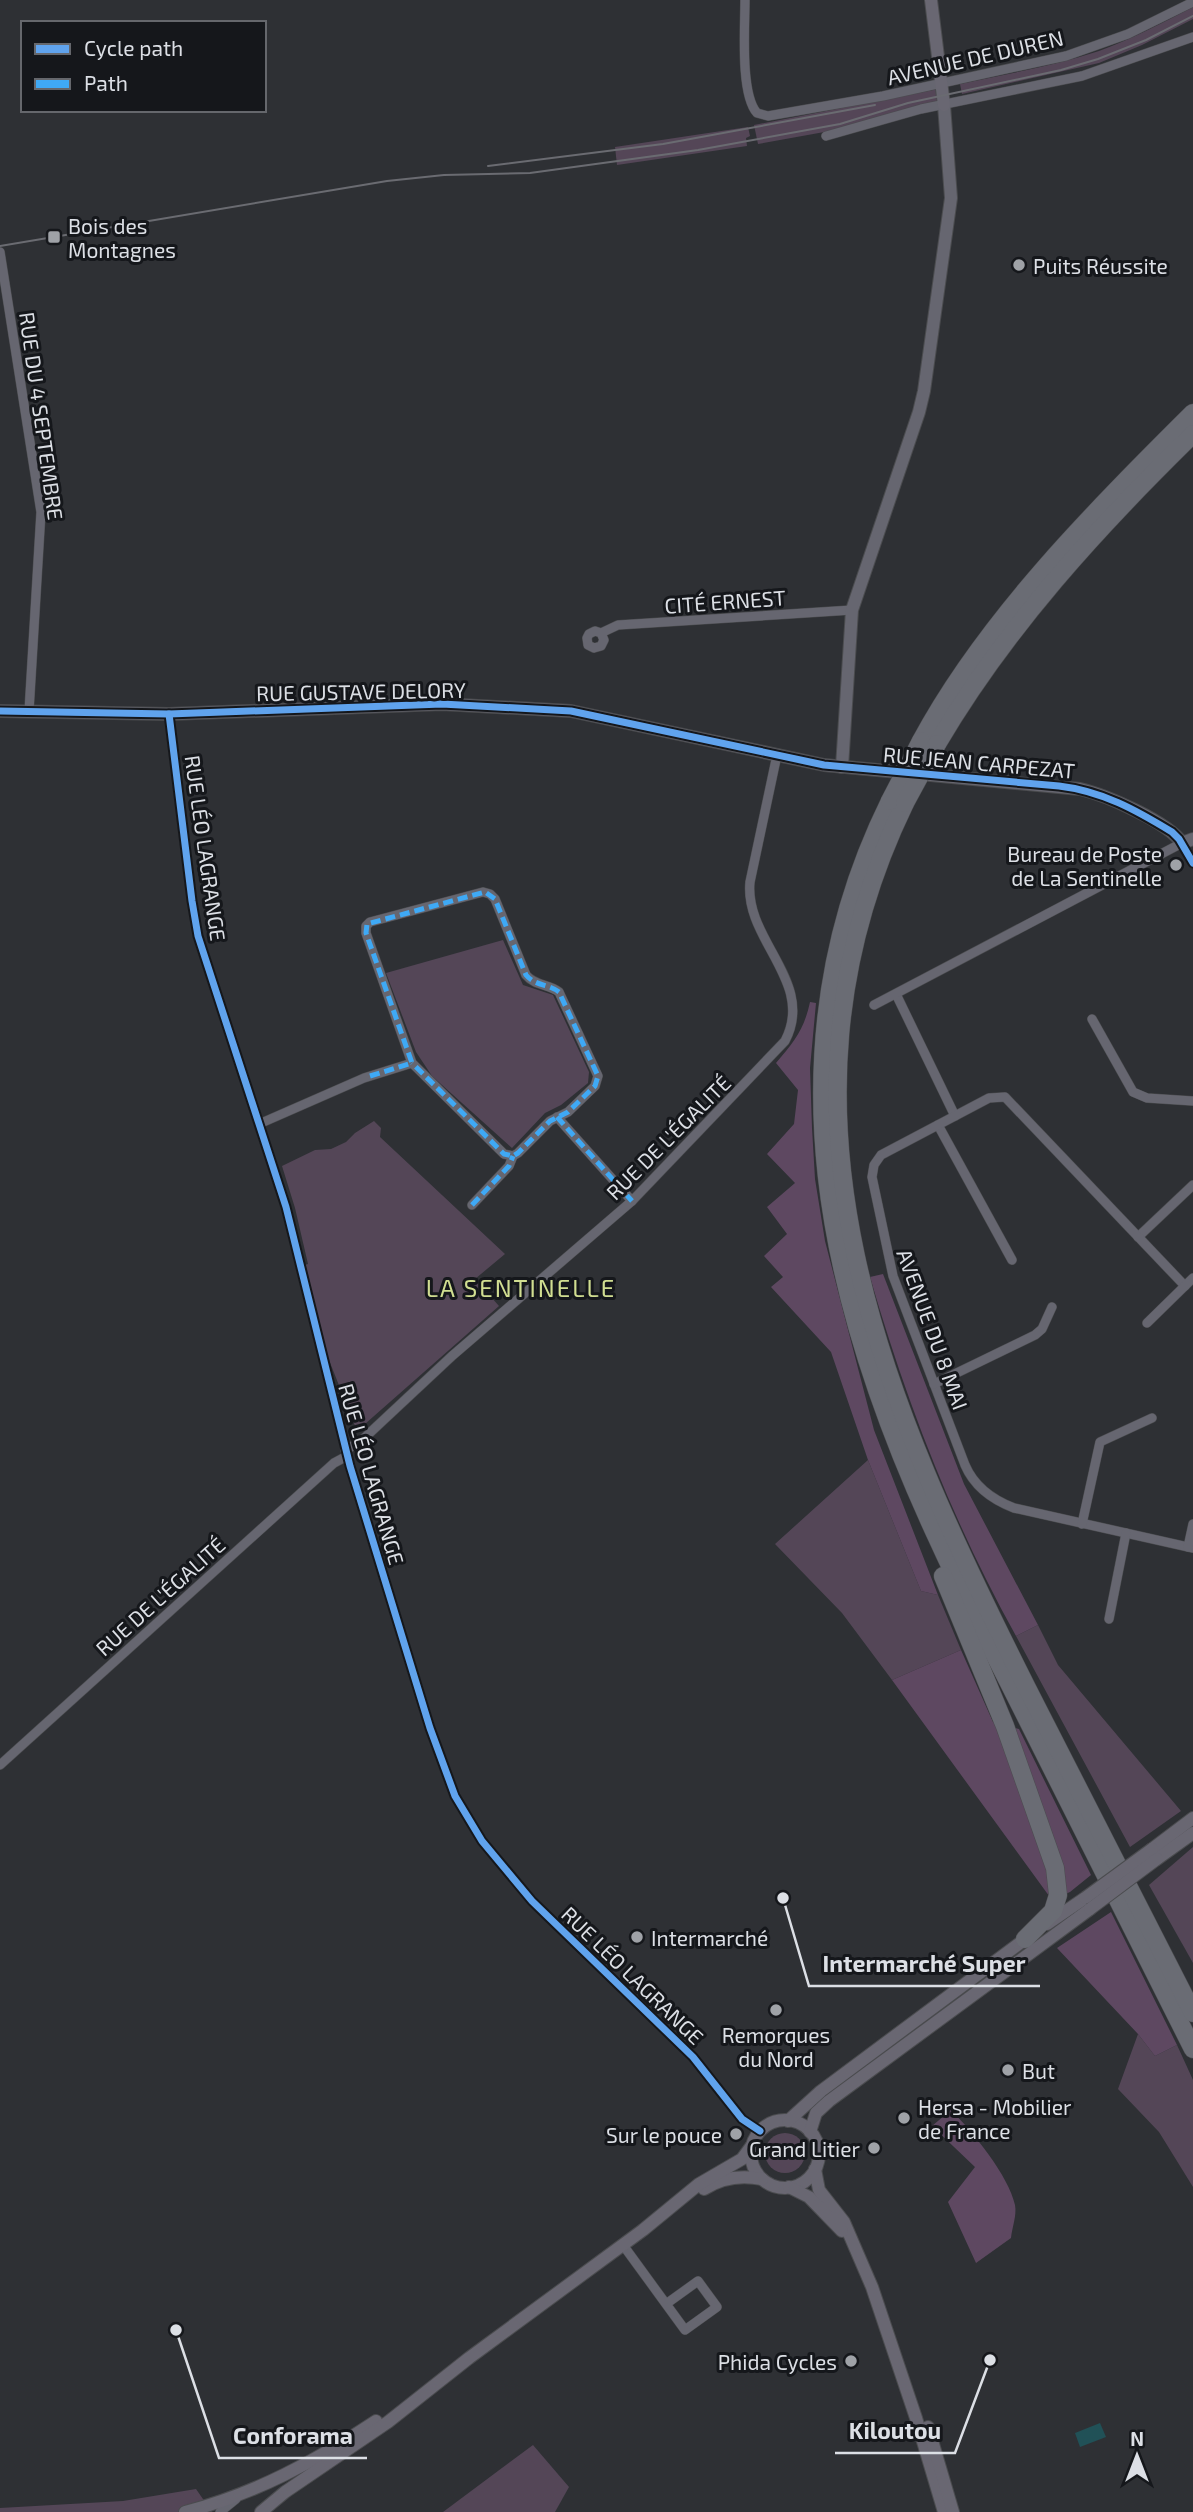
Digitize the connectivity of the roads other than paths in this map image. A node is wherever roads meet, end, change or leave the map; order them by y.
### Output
1 (745, 0) edge
2 (931, 0) edge
3 (1193, 2) edge
4 (1193, 37) edge
5 (942, 83) junction
6 (944, 105) junction
7 (826, 136) dead end
8 (0, 253) edge
9 (1193, 413) edge
10 (1193, 434) edge
11 (852, 610) junction
12 (601, 633) dead end
13 (0, 711) edge
14 (29, 711) junction
15 (169, 714) junction
16 (929, 743) junction
17 (777, 755) junction
18 (842, 767) junction
19 (897, 802) junction
20 (1188, 841) edge
21 (1193, 863) edge
22 (896, 994) junction
23 (874, 1005) dead end
24 (1092, 1019) dead end
25 (412, 1063) junction
26 (1193, 1101) edge
27 (558, 1116) junction
28 (955, 1116) junction
29 (259, 1124) junction
30 (938, 1125) junction
31 (513, 1156) junction
32 (1193, 1185) edge
33 (632, 1200) junction
34 (472, 1205) dead end
35 (1138, 1237) junction
36 (1012, 1260) dead end
37 (1193, 1278) edge
38 (1185, 1286) junction
39 (1052, 1307) dead end
40 (1147, 1323) dead end
41 (934, 1384) junction
42 (1152, 1418) dead end
43 (346, 1453) junction
44 (916, 1490) junction
45 (1082, 1524) junction
46 (1193, 1524) edge
47 (1126, 1533) junction
48 (1191, 1547) edge
49 (1109, 1619) dead end
50 (0, 1765) edge
51 (1193, 1818) edge
52 (1193, 1833) edge
53 (1155, 1854) junction
54 (1126, 1880) junction
55 (1087, 1904) junction
56 (1025, 1939) junction
57 (1193, 1989) edge
58 (1193, 2013) edge
59 (1193, 2049) edge
60 (788, 2121) junction
61 (760, 2131) junction
62 (810, 2132) junction
63 (753, 2144) junction
64 (815, 2169) junction
65 (762, 2179) junction
66 (789, 2187) junction
67 (643, 2230) junction
68 (852, 2242) junction
69 (622, 2245) junction
70 (666, 2304) junction
71 (469, 2358) junction
72 (924, 2429) junction
73 (240, 2495) junction
74 (185, 2512) edge
75 (220, 2512) edge
76 (261, 2512) edge
77 (944, 2512) edge
78 (953, 2512) edge

1 - 5 street, AVENUE DE DUREN
2 - 5 main road
3 - 5 street, AVENUE DE DUREN
4 - 6 street
5 - 6 main road
6 - 7 street
6 - 11 street
8 - 14 street, RUE DU 4 SEPTEMBRE
9 - 16 highway
10 - 16 highway
11 - 12 street, CITÉ ERNEST
11 - 18 street
13 - 14 street, RUE GUSTAVE DELORY
14 - 15 street, RUE GUSTAVE DELORY
15 - 17 street, RUE GUSTAVE DELORY
15 - 29 street, RUE LÉO LAGRANGE
16 - 19 highway, bridge
17 - 18 street, RUE GUSTAVE DELORY
17 - 33 street, RUE DE L'ÉGALITÉ
18 - 20 street, RUE JEAN CARPEZAT
19 - 44 highway
19 - 54 highway
20 - 21 street
20 - 22 street
22 - 23 street
22 - 28 street
24 - 26 street
25 - 27 street
25 - 29 street
25 - 31 street
27 - 31 street
27 - 33 street
28 - 30 street, AVENUE DU 8 MAI
28 - 35 street, AVENUE DU 8 MAI
29 - 43 street, RUE LÉO LAGRANGE
30 - 36 street
30 - 41 street, AVENUE DU 8 MAI
31 - 34 street
32 - 35 street
33 - 43 street, RUE DE L'ÉGALITÉ
35 - 38 street, AVENUE DU 8 MAI
37 - 38 street
38 - 40 street
39 - 41 street
41 - 45 street, AVENUE DU 8 MAI
42 - 45 street
43 - 50 street, RUE DE L'ÉGALITÉ
43 - 61 street, RUE LÉO LAGRANGE
44 - 56 highway
44 - 59 highway
45 - 47 street, AVENUE DU 8 MAI
46 - 48 street
47 - 48 street, AVENUE DU 8 MAI
47 - 49 street
51 - 53 main road
52 - 53 main road
53 - 55 main road, bridge
54 - 57 highway
54 - 58 highway
55 - 56 main road
55 - 62 main road
56 - 60 main road
60 - 61 main road
60 - 62 main road
61 - 63 main road
62 - 64 main road
63 - 65 main road
63 - 67 main road
64 - 66 main road
64 - 68 main road
65 - 66 main road
65 - 67 main road
66 - 68 main road
67 - 69 main road
68 - 72 main road
69 - 70 street
69 - 71 main road
70 - 70 street
71 - 73 main road
71 - 76 main road
72 - 77 main road
72 - 78 main road
73 - 74 main road
73 - 75 street

